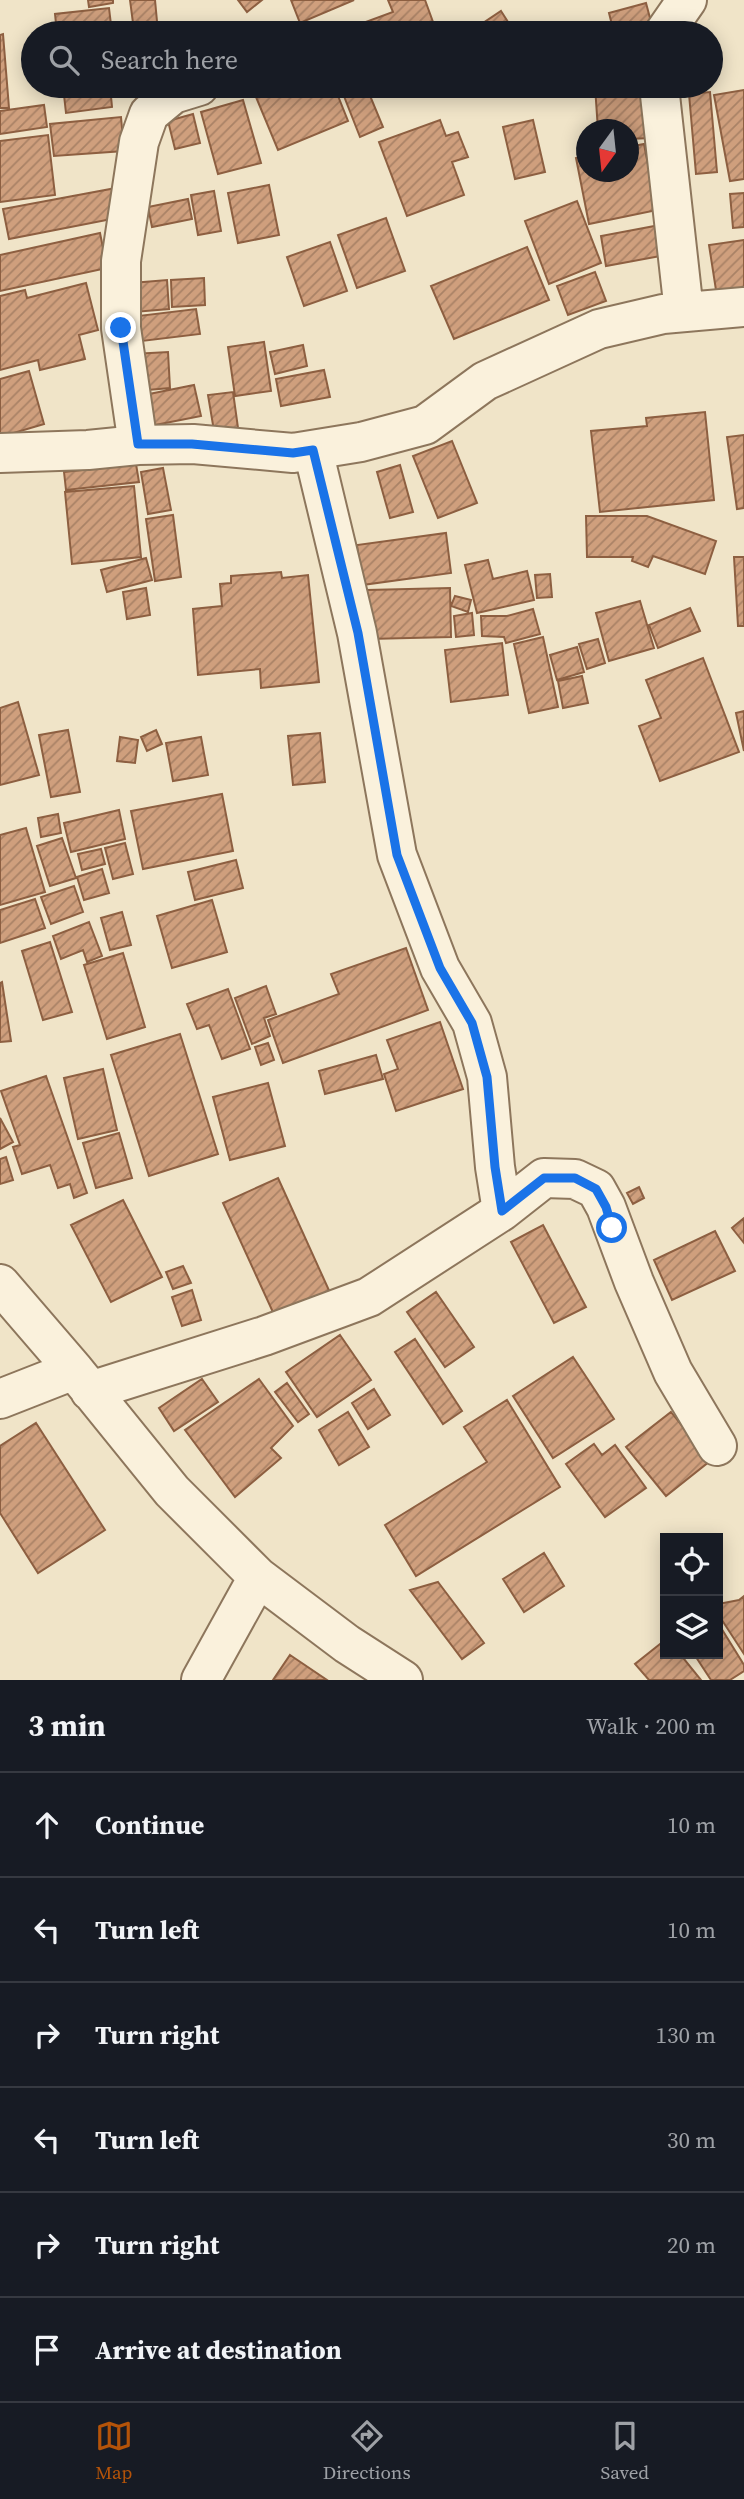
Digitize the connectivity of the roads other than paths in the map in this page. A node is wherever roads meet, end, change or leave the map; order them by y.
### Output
1 (687, 0) edge
2 (672, 21) edge
3 (168, 98) edge
4 (660, 98) edge
5 (744, 307) edge
6 (684, 312) junction
7 (138, 444) junction
8 (313, 450) junction
9 (0, 453) edge
10 (502, 1211) junction
11 (0, 1284) edge
12 (82, 1381) junction
13 (0, 1399) edge
14 (717, 1446) dead end
15 (258, 1577) junction
16 (201, 1680) edge
17 (403, 1680) edge

1 - 2 street
3 - 7 street
4 - 6 street
5 - 6 street
6 - 8 street
7 - 8 street
7 - 9 street
8 - 10 street
10 - 12 street
10 - 14 street
11 - 12 street
12 - 13 street
12 - 15 street
15 - 16 street
15 - 17 street

